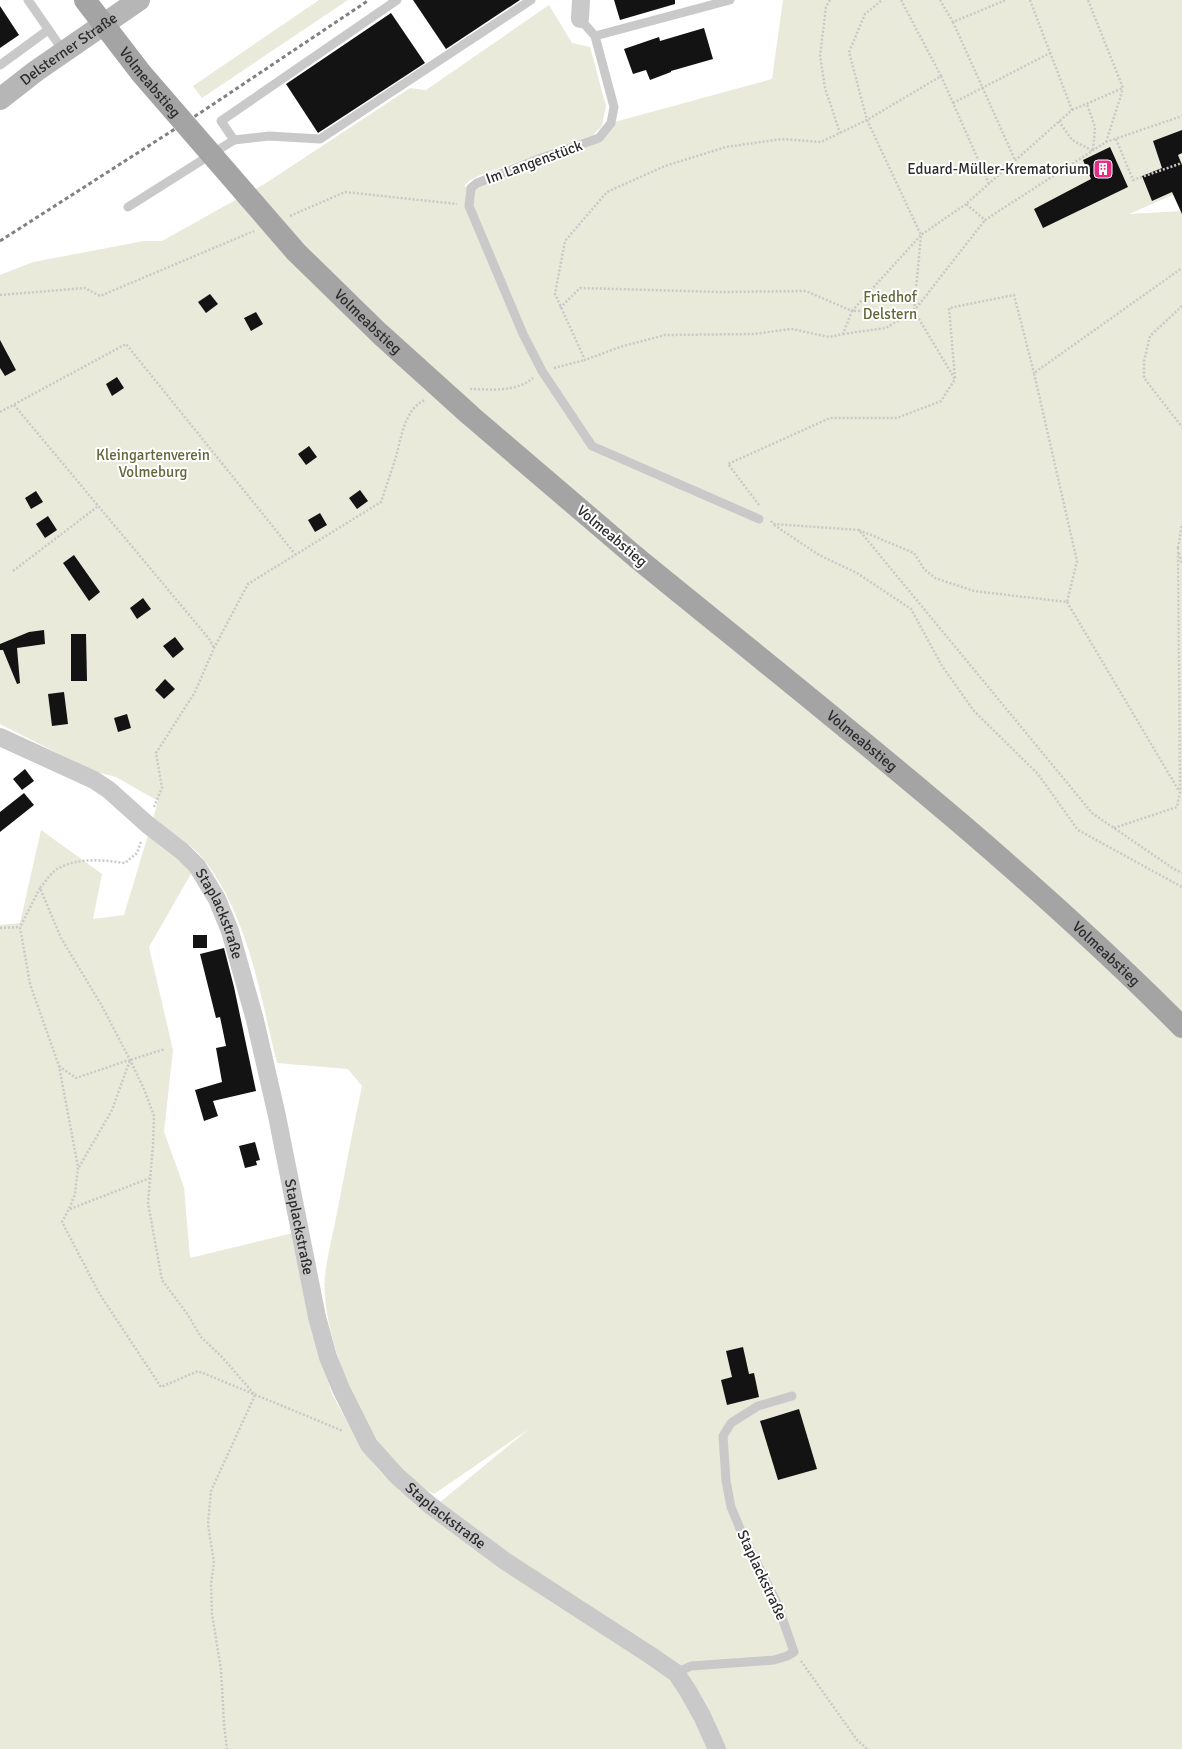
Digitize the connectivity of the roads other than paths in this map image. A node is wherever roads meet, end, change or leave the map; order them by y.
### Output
1 (28, 0) edge
2 (85, 0) edge
3 (397, 0) edge
4 (531, 0) edge
5 (581, 0) edge
6 (730, 0) edge
7 (136, 1) edge
8 (580, 19) joint
9 (48, 30) junction
10 (595, 36) junction
11 (64, 52) junction
12 (0, 65) edge
13 (0, 99) edge
14 (234, 140) junction
15 (128, 207) dead end
16 (759, 519) road end
17 (0, 737) edge
18 (1182, 1027) edge
19 (792, 1396) dead end
20 (676, 1673) junction
21 (716, 1749) edge

1 - 9 lane
2 - 18 main road, Volmeabstieg, bridge
3 - 14 lane
4 - 14 lane
5 - 8 street, Im Langenstück
6 - 10 lane
7 - 11 street, Delsterner Straße
8 - 10 lane, Im Langenstück
9 - 11 lane
9 - 12 lane
10 - 16 lane, Im Langenstück
11 - 13 street, Delsterner Straße
14 - 15 lane
17 - 20 street, Staplackstraße
19 - 20 lane, Staplackstraße
20 - 21 street, Staplackstraße

